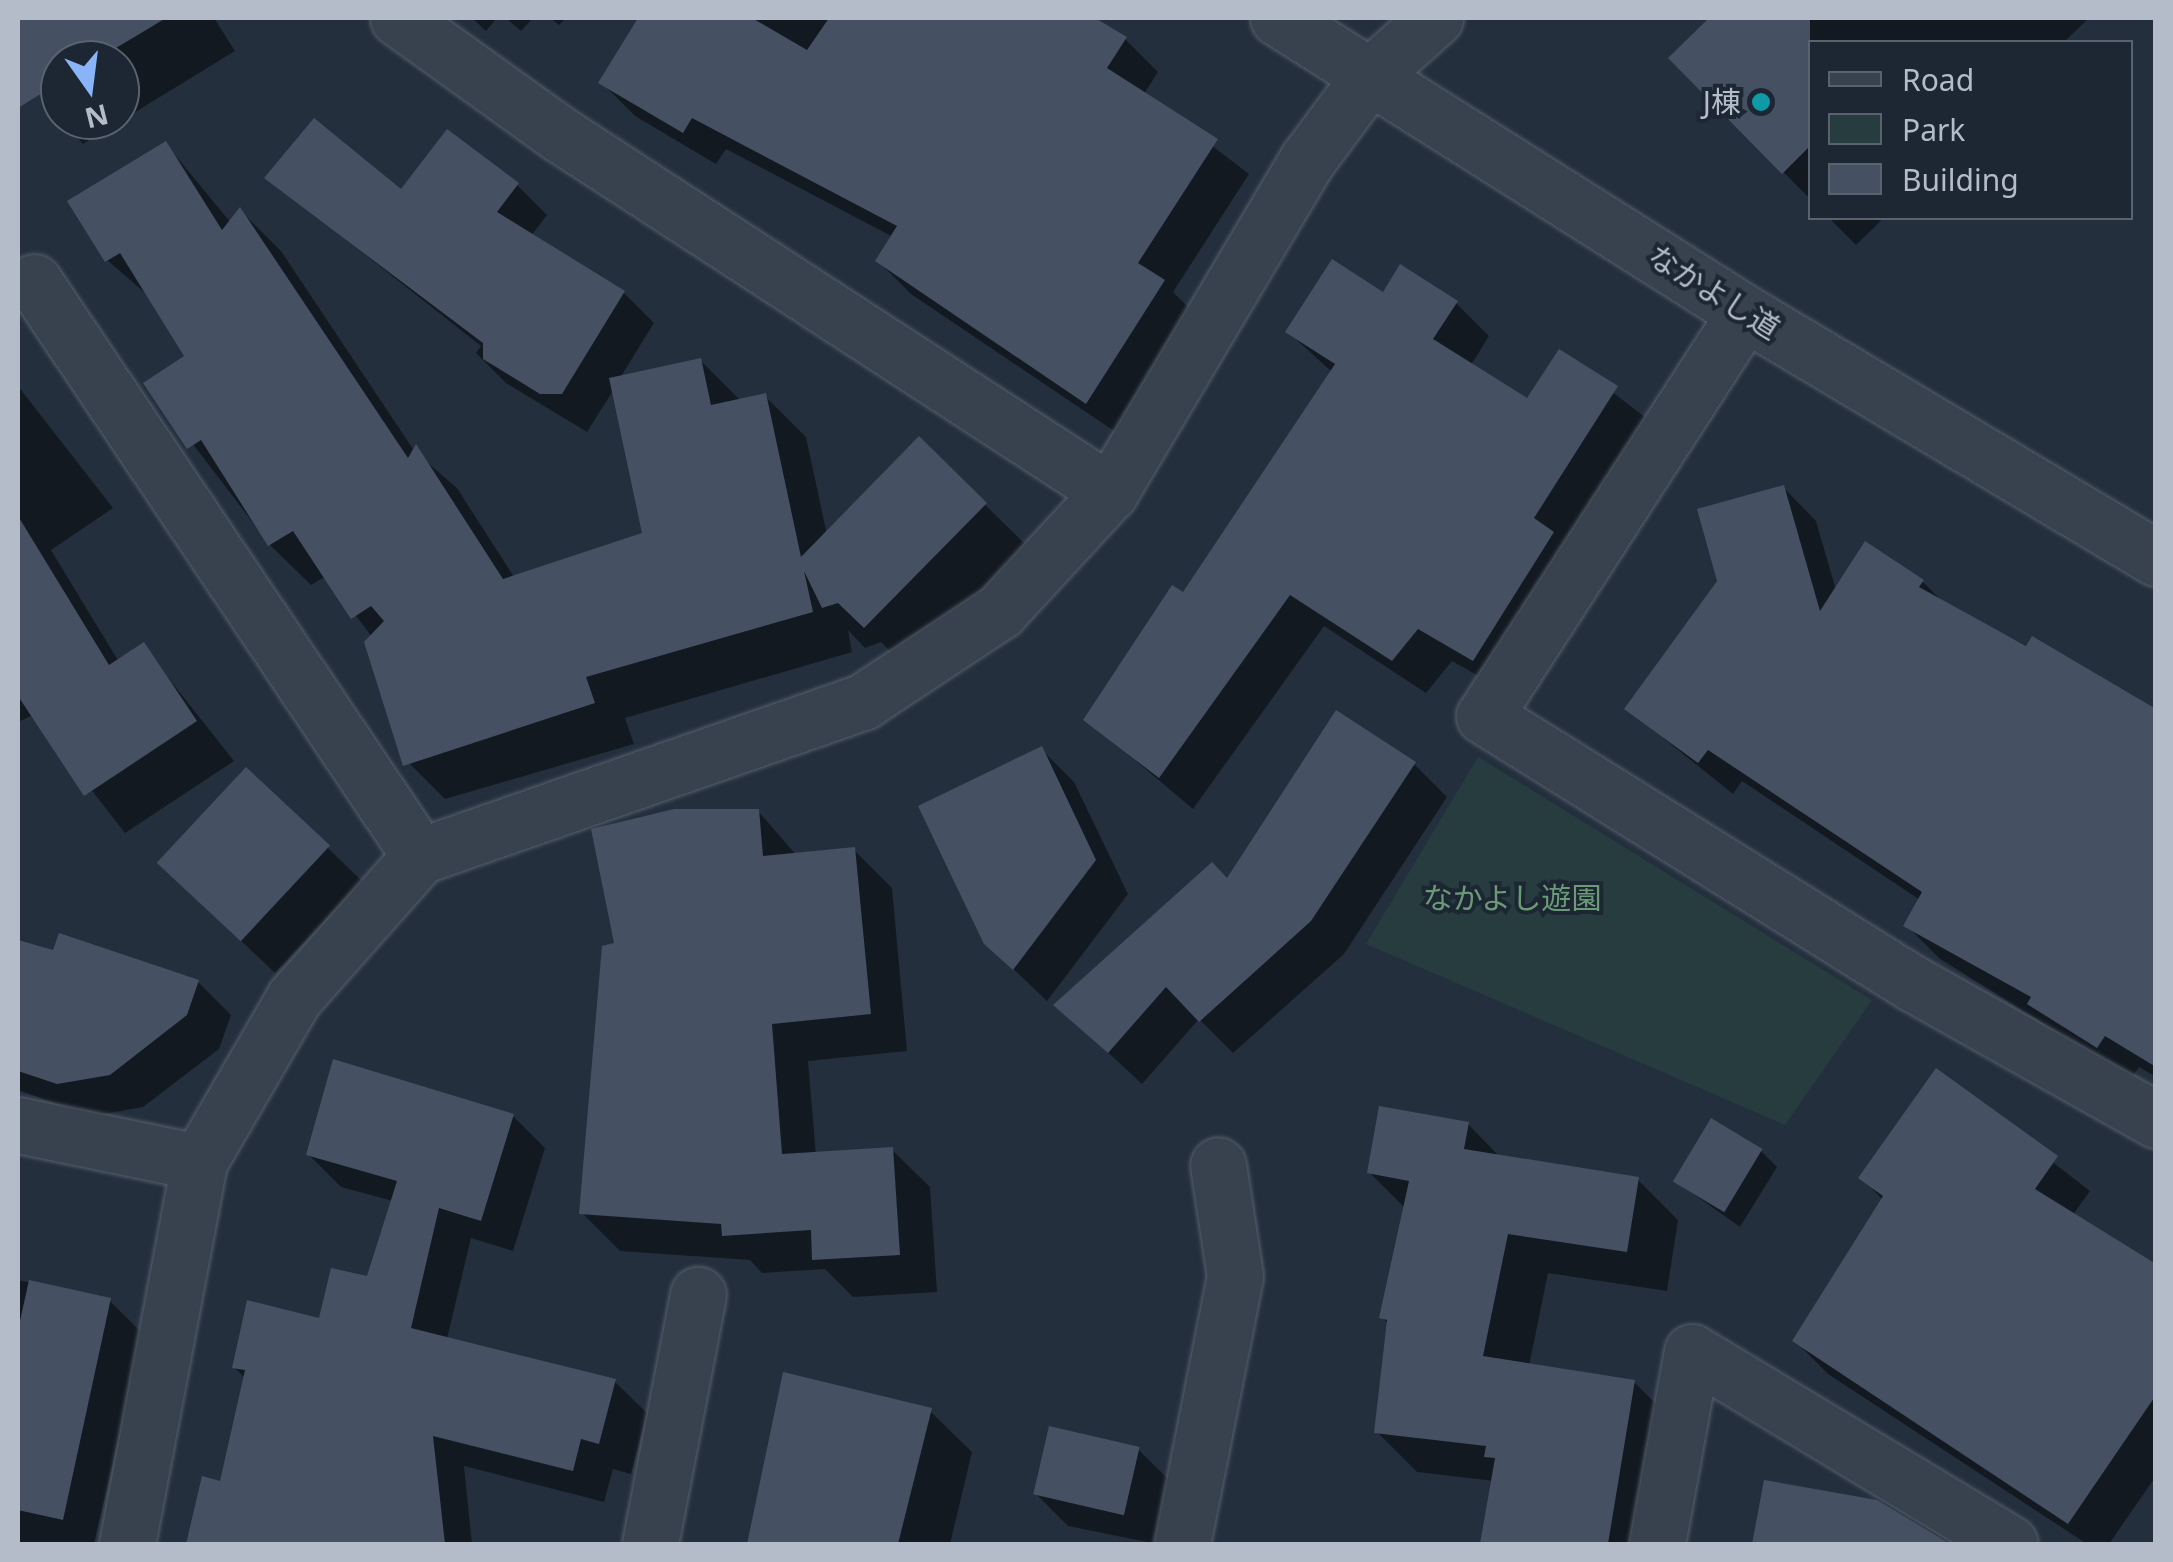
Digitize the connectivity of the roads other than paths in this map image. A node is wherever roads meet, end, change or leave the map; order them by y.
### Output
1 (398, 18) edge
2 (1278, 18) edge
3 (1435, 18) edge
4 (1369, 76) junction
5 (34, 282) dead end
6 (1744, 313) junction
7 (1110, 492) junction
8 (2156, 558) edge
9 (420, 856) junction
10 (2156, 1120) edge
11 (18, 1125) edge
12 (199, 1162) junction
13 (1218, 1165) dead end
14 (698, 1294) dead end
15 (128, 1544) edge
16 (650, 1544) edge
17 (1182, 1544) edge
18 (1658, 1544) edge
19 (2010, 1544) edge

1 - 7 street
2 - 4 street, なかよし道
3 - 4 street
4 - 6 street, なかよし道
4 - 7 street
5 - 9 street
6 - 8 street, なかよし道
6 - 10 street
7 - 9 street
9 - 12 street
11 - 12 street
12 - 15 street
13 - 17 street
14 - 16 street
18 - 19 street

